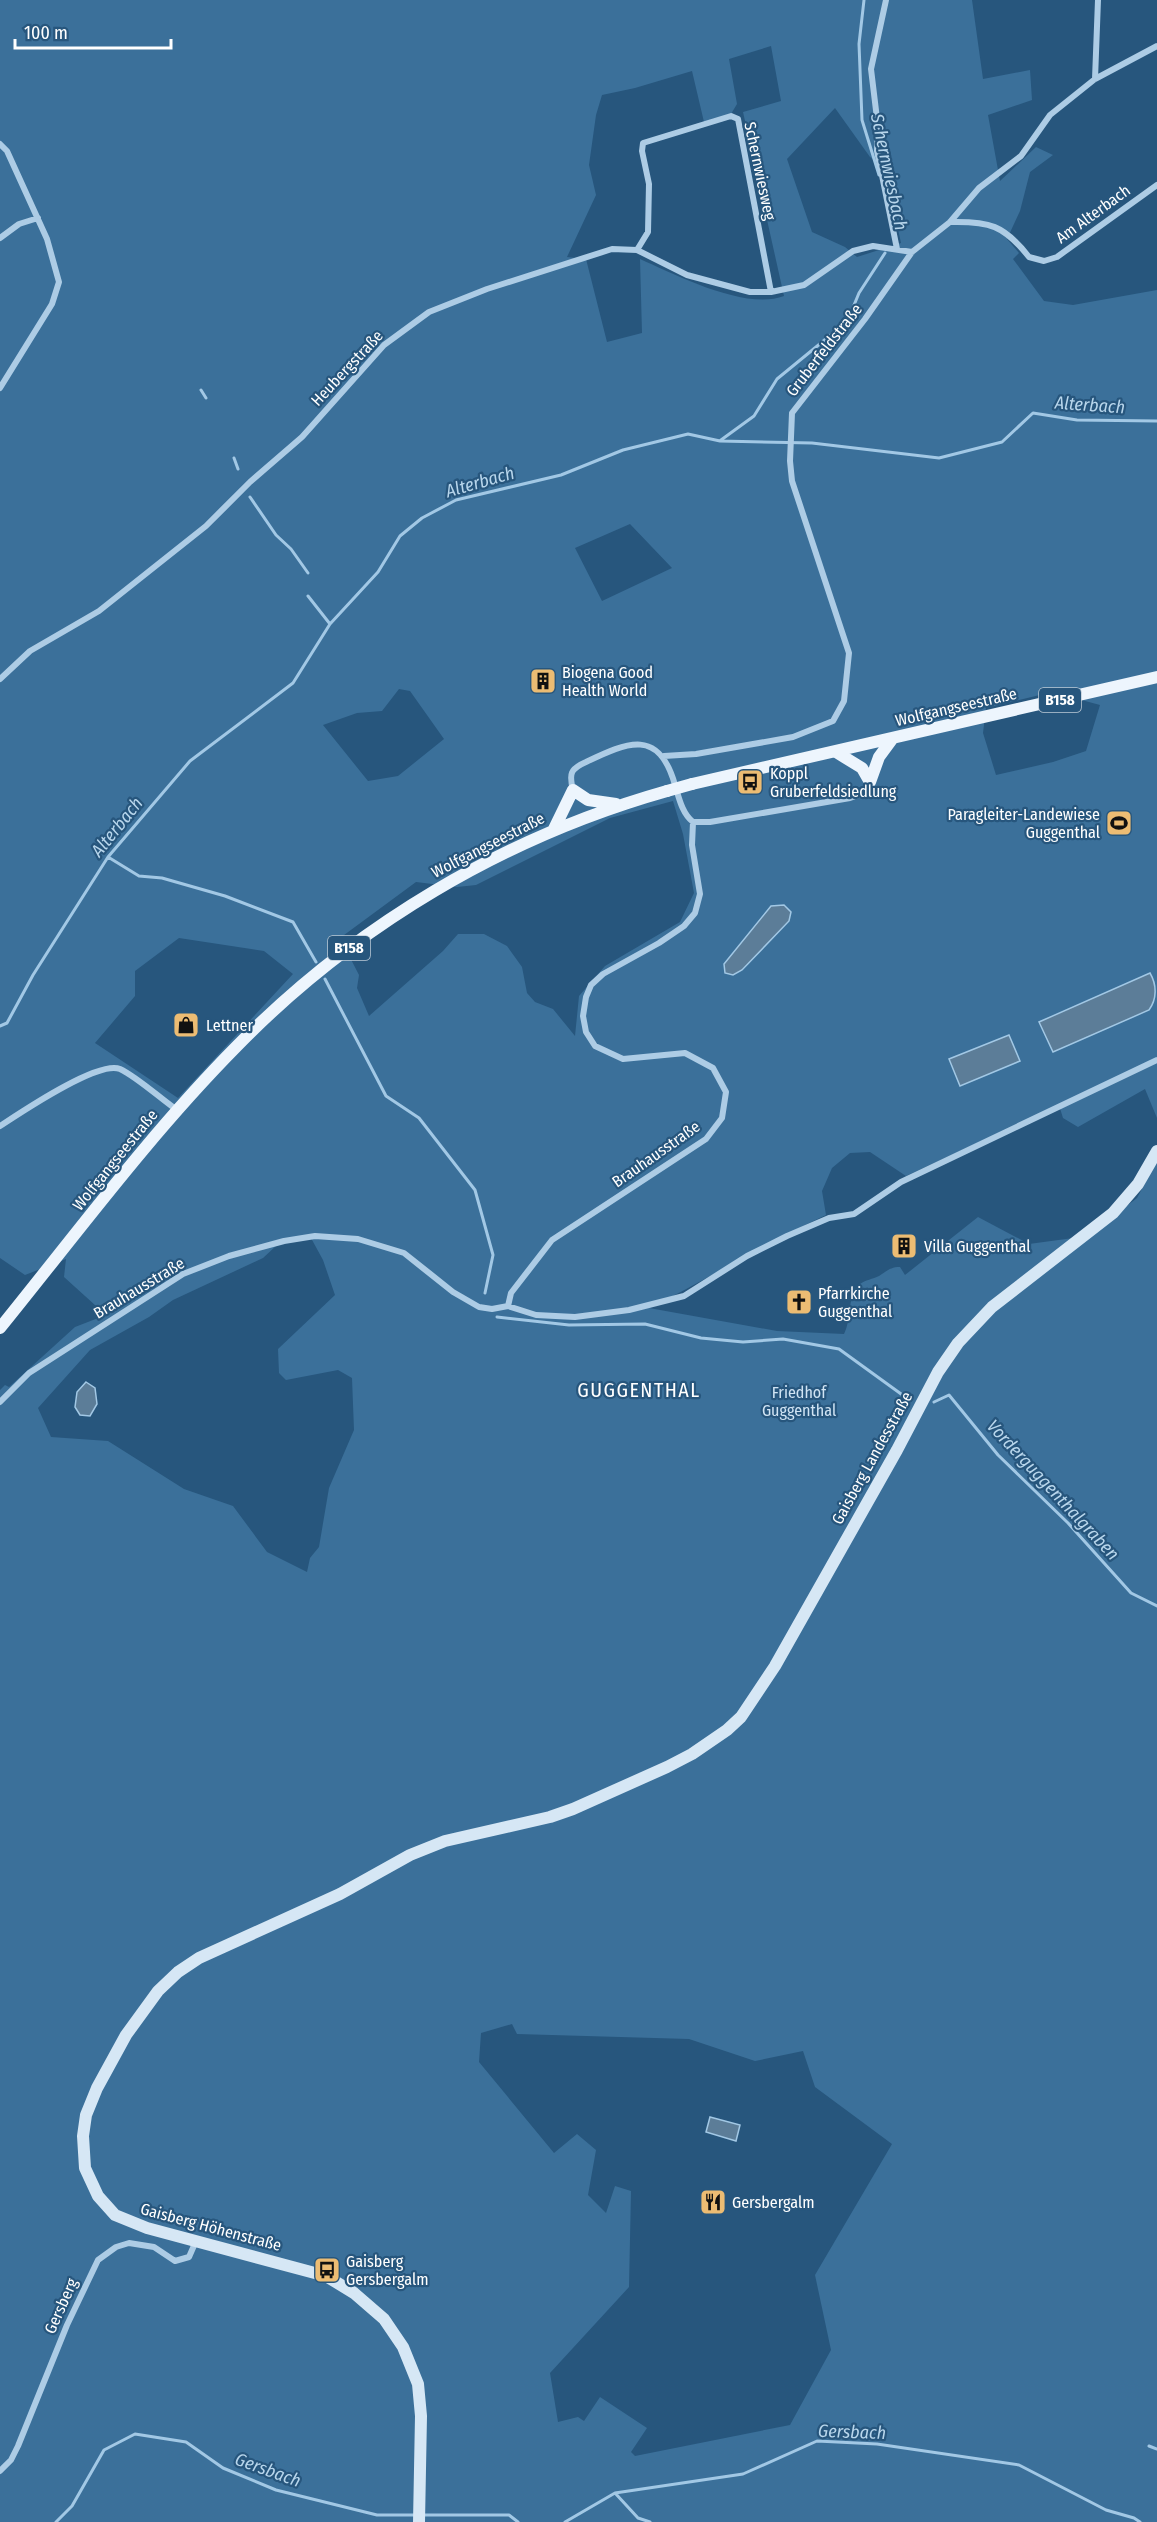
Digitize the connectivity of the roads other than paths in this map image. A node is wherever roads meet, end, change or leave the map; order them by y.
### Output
1 (886, 0) edge
2 (1098, 0) edge
3 (1157, 46) edge
4 (1095, 79) junction
5 (0, 144) edge
6 (1157, 185) edge
7 (38, 218) junction
8 (950, 222) junction
9 (0, 238) edge
10 (897, 249) junction
11 (637, 250) junction
12 (912, 252) junction
13 (771, 292) junction
14 (0, 388) edge
15 (1157, 677) edge
16 (0, 679) edge
17 (893, 738) junction
18 (836, 752) junction
19 (664, 756) junction
20 (870, 782) junction
21 (573, 790) junction
22 (620, 804) junction
23 (693, 822) junction
24 (554, 829) junction
25 (1157, 1060) edge
26 (177, 1110) junction
27 (0, 1126) edge
28 (1157, 1151) edge
29 (508, 1306) junction
30 (0, 1328) edge
31 (0, 1402) edge
32 (239, 1939) joint
33 (196, 2241) junction
34 (0, 2471) edge
35 (419, 2522) edge

1 - 10 street
2 - 4 street
3 - 4 street, Gruberfeldstraße
4 - 8 street, Gruberfeldstraße
5 - 7 street
6 - 8 street, Am Alterbach
7 - 9 street
7 - 14 street
8 - 12 street, Gruberfeldstraße
10 - 12 street, Heubergstraße
10 - 13 street, Heubergstraße
11 - 13 street, Heubergstraße
11 - 13 street, Schernwiesweg
11 - 16 street, Heubergstraße
12 - 19 street, Gruberfeldstraße
15 - 17 main road, Wolfgangseestraße / B158
17 - 18 main road, Wolfgangseestraße / B158
17 - 20 main road
18 - 20 main road
18 - 22 main road, Wolfgangseestraße / B158, bridge
19 - 21 street, Gruberfeldstraße
19 - 23 street
20 - 23 street
21 - 22 main road
21 - 24 main road
22 - 24 main road, Wolfgangseestraße / B158
23 - 29 street, Brauhausstraße
24 - 26 main road, Wolfgangseestraße / B158
25 - 29 street, Brauhausstraße
26 - 27 street
26 - 30 main road, Wolfgangseestraße / B158
28 - 32 main road, Gaisberg Landesstraße
29 - 31 street, Brauhausstraße
32 - 33 main road, Gaisberg Höhenstraße
33 - 34 street, Gersberg
33 - 35 main road, Gaisberg Höhenstraße

